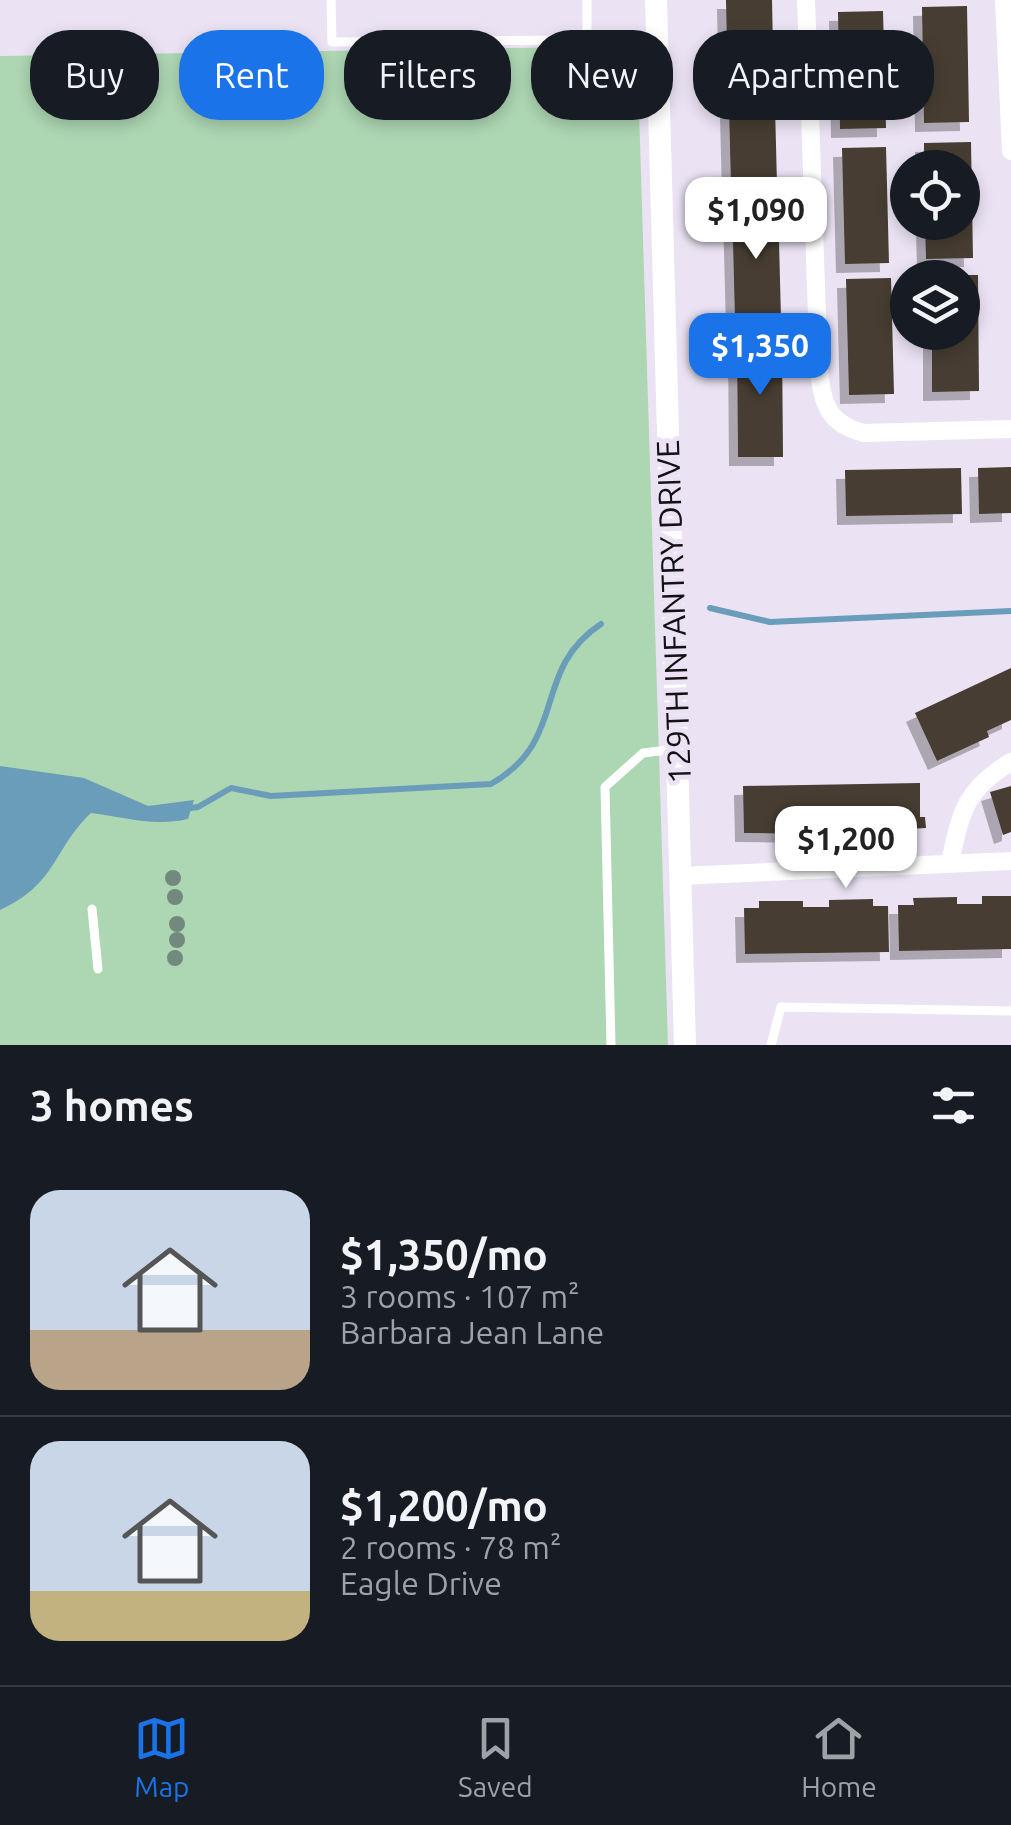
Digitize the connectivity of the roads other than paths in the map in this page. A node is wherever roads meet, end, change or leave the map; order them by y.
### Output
1 (332, 0) edge
2 (586, 0) edge
3 (656, 0) edge
4 (806, 0) edge
5 (1004, 0) edge
6 (1011, 151) edge
7 (1011, 430) edge
8 (676, 750) junction
9 (1011, 762) edge
10 (1011, 861) edge
11 (950, 862) junction
12 (680, 876) junction
13 (92, 909) dead end
14 (98, 969) dead end
15 (1011, 1011) edge
16 (610, 1045) edge
17 (685, 1045) edge
18 (770, 1045) edge

1 - 2 lane
3 - 8 street, 129TH INFANTRY DRIVE
4 - 7 street
5 - 6 street
8 - 12 street, 129TH INFANTRY DRIVE
8 - 16 lane
9 - 11 street
10 - 11 street
11 - 12 street
12 - 17 street, 129TH INFANTRY DRIVE
13 - 14 lane
15 - 18 lane

